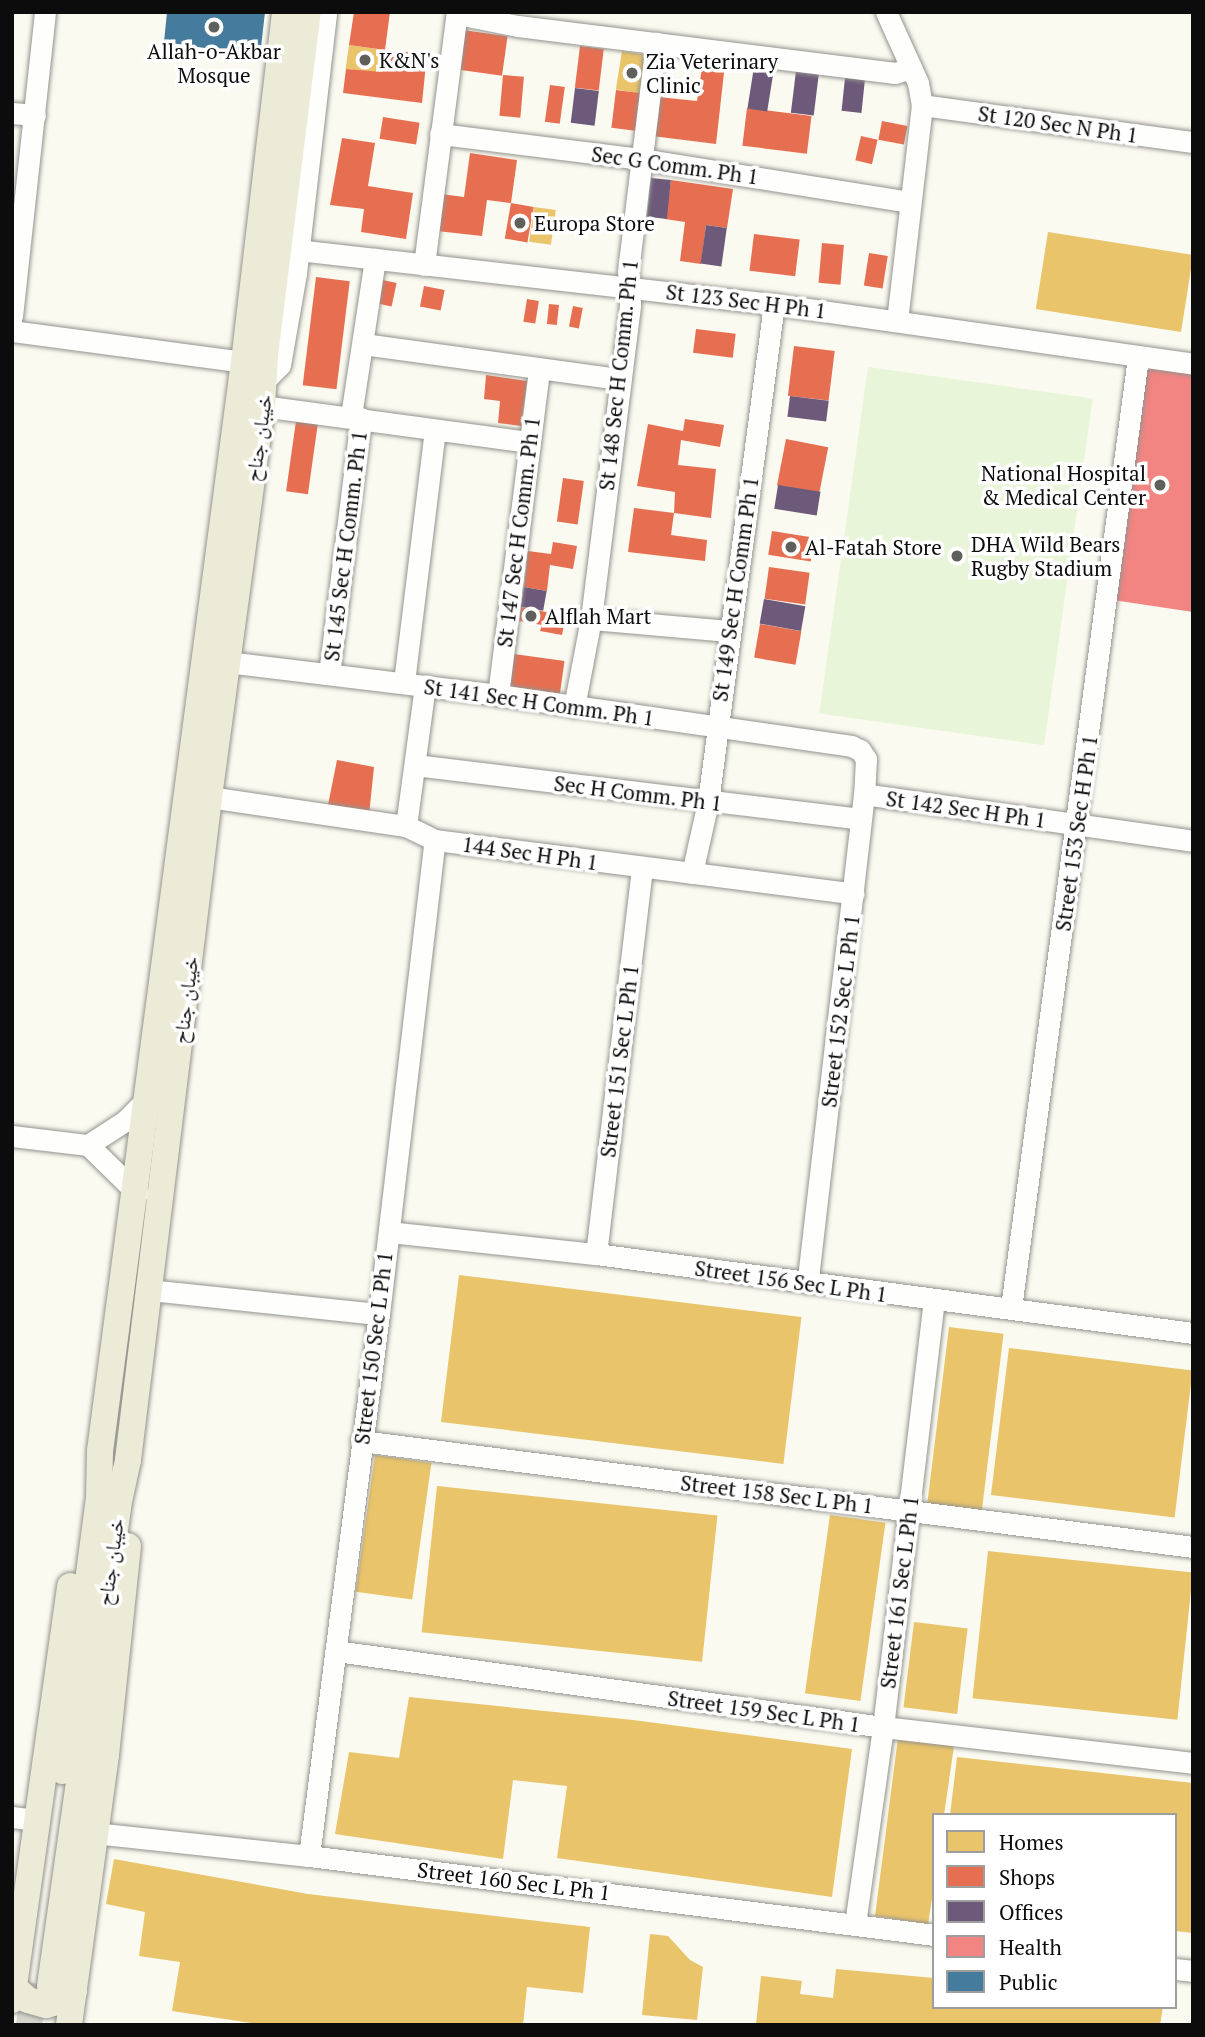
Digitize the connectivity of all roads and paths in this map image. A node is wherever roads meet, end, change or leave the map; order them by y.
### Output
1 (45, 12) edge
2 (285, 12) edge
3 (308, 12) edge
4 (326, 12) edge
5 (886, 12) edge
6 (457, 13) edge
7 (656, 43) junction
8 (911, 68) junction
9 (922, 105) junction
10 (12, 113) edge
11 (35, 115) junction
12 (440, 134) junction
13 (1193, 142) edge
14 (641, 159) junction
15 (910, 202) junction
16 (298, 250) junction
17 (375, 259) junction
18 (424, 265) junction
19 (629, 286) junction
20 (774, 304) junction
21 (12, 316) edge
22 (897, 321) junction
23 (12, 331) edge
24 (363, 344) junction
25 (1138, 358) junction
26 (244, 362) junction
27 (1193, 364) edge
28 (539, 369) junction
29 (620, 379) junction
30 (264, 393) junction
31 (356, 417) junction
32 (435, 430) junction
33 (530, 442) junction
34 (591, 619) junction
35 (729, 631) junction
36 (227, 662) junction
37 (329, 674) junction
38 (414, 684) junction
39 (498, 695) junction
40 (574, 707) junction
41 (716, 727) junction
42 (850, 746) joint
43 (415, 765) junction
44 (864, 794) junction
45 (209, 797) junction
46 (708, 802) junction
47 (861, 819) junction
48 (1077, 825) junction
49 (406, 826) junction
50 (435, 840) junction
51 (1193, 841) edge
52 (642, 868) junction
53 (692, 873) junction
54 (854, 894) junction
55 (149, 1097) junction
56 (12, 1136) edge
57 (88, 1145) junction
58 (137, 1193) junction
59 (388, 1232) junction
60 (596, 1254) junction
61 (807, 1283) junction
62 (149, 1290) junction
63 (934, 1301) junction
64 (1011, 1308) junction
65 (379, 1314) junction
66 (1193, 1333) edge
67 (361, 1441) junction
68 (100, 1451) junction
69 (128, 1460) junction
70 (909, 1510) junction
71 (1193, 1547) edge
72 (336, 1651) junction
73 (883, 1727) junction
74 (1193, 1763) edge
75 (25, 1818) edge
76 (94, 1833) junction
77 (309, 1856) junction
78 (855, 1924) junction
79 (932, 1935) edge
80 (37, 1989) edge
81 (69, 2025) edge

1 - 11 street
2 - 26 main road, خیبان جناح
3 - 30 main road, خیبان جناح
4 - 16 street
5 - 8 street
6 - 7 street
6 - 12 street
7 - 8 street
7 - 14 street, St 148 Sec H Comm. Ph 1
8 - 9 street
9 - 13 street, St 120 Sec N Ph 1
9 - 15 street
10 - 11 street
11 - 21 street
12 - 14 street, Sec G Comm. Ph 1
12 - 18 street
14 - 15 street, Sec G Comm. Ph 1
14 - 19 street, St 148 Sec H Comm. Ph 1
15 - 22 street
16 - 17 street, St 123 Sec H Ph 1
16 - 30 street
17 - 18 street, St 123 Sec H Ph 1
17 - 24 street, St 145 Sec H Comm. Ph 1
18 - 19 street, St 123 Sec H Ph 1
19 - 20 street, St 123 Sec H Ph 1
19 - 29 street, St 148 Sec H Comm. Ph 1
20 - 22 street, St 123 Sec H Ph 1
20 - 35 street, St 149 Sec H Comm Ph 1
22 - 25 street, St 123 Sec H Ph 1
23 - 26 street
24 - 28 street
24 - 31 street, St 145 Sec H Comm. Ph 1
25 - 27 street, St 123 Sec H Ph 1
25 - 48 street, Street 153 Sec H Ph 1
26 - 55 main road, خیبان جناح
28 - 29 street
28 - 33 street, St 147 Sec H Comm. Ph 1
29 - 34 street, St 148 Sec H Comm. Ph 1
30 - 31 street
30 - 36 main road, خیبان جناح
31 - 32 street
31 - 37 street, St 145 Sec H Comm. Ph 1
32 - 33 street
32 - 38 street
33 - 39 street, St 147 Sec H Comm. Ph 1
34 - 35 street
34 - 40 street, St 148 Sec H Comm. Ph 1
35 - 41 street, St 149 Sec H Comm Ph 1
36 - 37 street, St 141 Sec H Comm. Ph 1
36 - 45 main road, خیبان جناح
37 - 38 street, St 141 Sec H Comm. Ph 1
38 - 39 street, St 141 Sec H Comm. Ph 1
38 - 43 street
39 - 40 street, St 141 Sec H Comm. Ph 1
40 - 41 street, St 141 Sec H Comm. Ph 1
41 - 42 street, St 141 Sec H Comm. Ph 1
41 - 46 street, St 149 Sec H Comm Ph 1
42 - 44 street, Street 152 Sec L Ph 1
43 - 46 street, Sec H Comm. Ph 1
43 - 49 street
44 - 47 street, Street 152 Sec L Ph 1
44 - 48 street, St 142 Sec H Ph 1
45 - 49 street, 144 Sec H Ph 1
45 - 62 main road, خیبان جناح
46 - 47 street, Sec H Comm. Ph 1
46 - 53 street, St 149 Sec H Comm Ph 1
47 - 54 street, Street 152 Sec L Ph 1
48 - 51 street, St 142 Sec H Ph 1
48 - 64 street, Street 153 Sec H Ph 1
49 - 50 street, 144 Sec H Ph 1
50 - 52 street, 144 Sec H Ph 1
50 - 59 street, Street 150 Sec L Ph 1
52 - 53 street, 144 Sec H Ph 1
52 - 60 street, Street 151 Sec L Ph 1
53 - 54 street, 144 Sec H Ph 1
54 - 61 street, Street 152 Sec L Ph 1
55 - 57 street
55 - 58 main road, خیبان جناح
56 - 57 street
57 - 58 street
58 - 68 main road, خیبان جناح
59 - 60 street, Street 156 Sec L Ph 1
59 - 65 street, Street 150 Sec L Ph 1
60 - 61 street, Street 156 Sec L Ph 1
61 - 63 street, Street 156 Sec L Ph 1
62 - 65 street
62 - 69 main road, خیبان جناح
63 - 64 street, Street 156 Sec L Ph 1
63 - 70 street, Street 161 Sec L Ph 1
64 - 66 street, Street 156 Sec L Ph 1
65 - 67 street, Street 150 Sec L Ph 1
67 - 70 street, Street 158 Sec L Ph 1
67 - 72 street, Street 150 Sec L Ph 1
68 - 75 main road
68 - 80 main road, خیبان جناح
69 - 76 main road
69 - 80 main road, خیبان جناح
70 - 71 street, Street 158 Sec L Ph 1
70 - 73 street, Street 161 Sec L Ph 1
72 - 73 street, Street 159 Sec L Ph 1
72 - 77 street, Street 150 Sec L Ph 1
73 - 74 street, Street 159 Sec L Ph 1
73 - 78 street, Street 161 Sec L Ph 1
75 - 80 main road
76 - 77 street, Street 160 Sec L Ph 1
76 - 80 main road
77 - 78 street, Street 160 Sec L Ph 1
78 - 79 street, Street 160 Sec L Ph 1
80 - 81 main road

